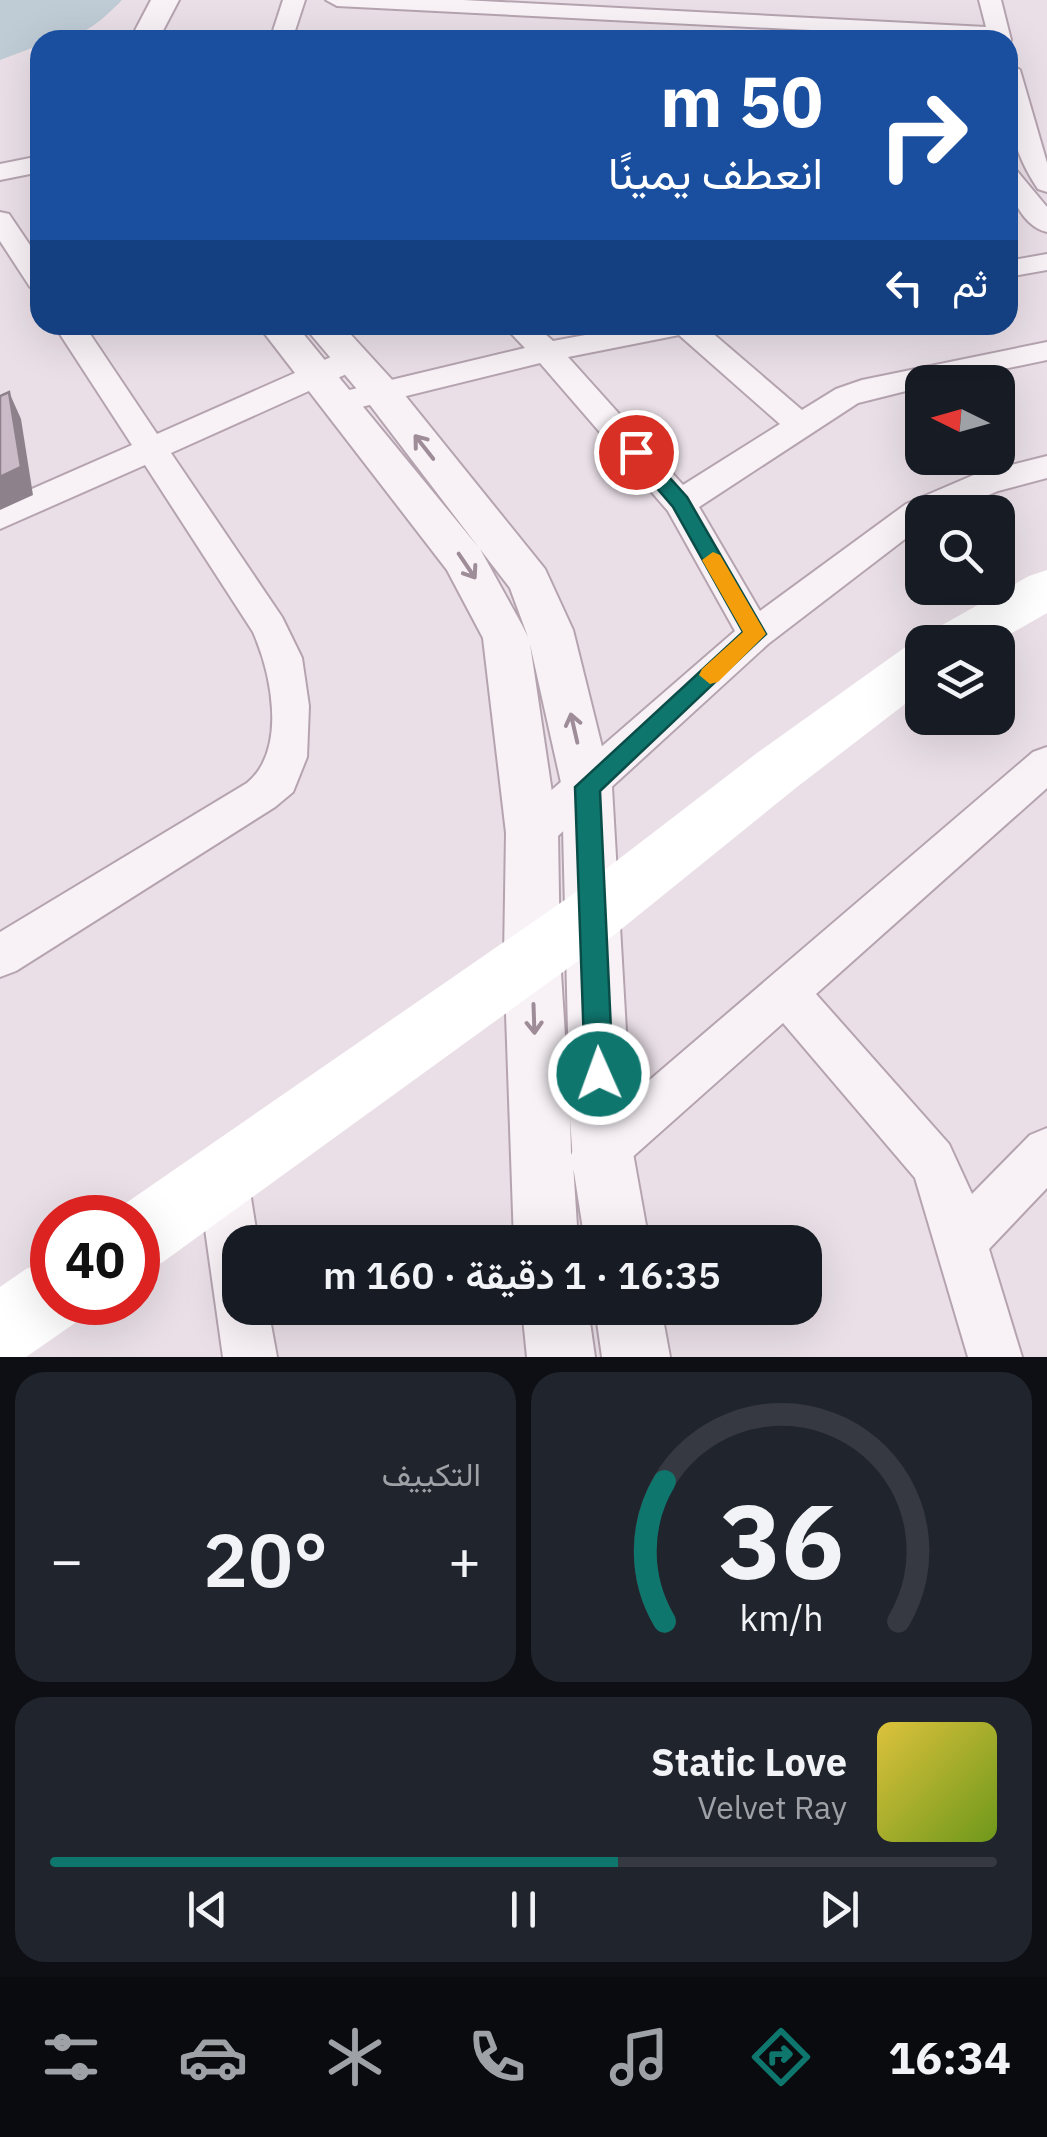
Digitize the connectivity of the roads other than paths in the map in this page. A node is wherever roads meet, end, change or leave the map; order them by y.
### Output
1 (165, 0) edge
2 (294, 0) edge
3 (337, 0) edge
4 (864, 0) edge
5 (990, 0) edge
6 (703, 10) edge
7 (510, 11) edge
8 (619, 16) junction
9 (868, 27) junction
10 (149, 30) edge
11 (285, 30) edge
12 (618, 30) edge
13 (775, 30) edge
14 (816, 30) edge
15 (907, 30) edge
16 (997, 30) edge
17 (1018, 119) edge
18 (30, 166) edge
19 (0, 172) edge
20 (1029, 172) edge
21 (1018, 188) edge
22 (0, 220) edge
23 (1047, 224) edge
24 (1047, 262) edge
25 (30, 266) edge
26 (1018, 266) edge
27 (76, 335) edge
28 (290, 335) edge
29 (529, 335) edge
30 (635, 335) edge
31 (697, 335) edge
32 (1047, 350) edge
33 (547, 352) junction
34 (342, 371) edge
35 (799, 424) junction
36 (151, 448) junction
37 (1047, 467) edge
38 (680, 502) junction
39 (0, 517) edge
40 (1047, 589) edge
41 (985, 625) edge
42 (755, 634) junction
43 (905, 676) edge
44 (1047, 764) edge
45 (588, 787) junction
46 (532, 832) junction
47 (593, 915) junction
48 (0, 956) edge
49 (532, 957) junction
50 (784, 990) junction
51 (1047, 1152) edge
52 (602, 1153) junction
53 (222, 1178) junction
54 (543, 1221) edge
55 (160, 1222) edge
56 (229, 1225) edge
57 (614, 1225) edge
58 (961, 1242) junction
59 (30, 1311) edge
60 (245, 1325) edge
61 (557, 1325) edge
62 (631, 1325) edge
63 (0, 1332) edge
64 (250, 1357) edge
65 (562, 1357) edge
66 (636, 1357) edge
67 (995, 1357) edge

1 - 10 street
2 - 11 street
3 - 7 street
4 - 9 street
5 - 16 street
6 - 8 street
6 - 13 street
7 - 8 street
8 - 12 street
9 - 14 street
9 - 15 street
17 - 20 street
18 - 19 street
21 - 23 street
22 - 25 street
24 - 26 street
27 - 36 street
28 - 34 street
29 - 33 street
30 - 33 street
31 - 35 street
32 - 35 street
33 - 34 street
33 - 38 street
34 - 36 street
45 -> 34 street
34 -> 46 street
35 - 38 street
36 - 39 street
36 - 48 street
37 - 42 street
38 - 42 street
40 - 41 main road
42 - 45 street
43 - 47 main road
44 - 50 street
45 - 46 street
45 - 47 street
46 - 49 street
47 - 49 main road
47 - 52 street
49 - 53 main road
49 -> 54 street
50 - 52 street
50 - 58 street
51 - 58 street
52 - 54 street
52 - 57 street
53 - 55 main road
53 - 56 street
58 - 67 street
59 - 63 main road
60 - 64 street
61 - 65 street
62 - 66 street

